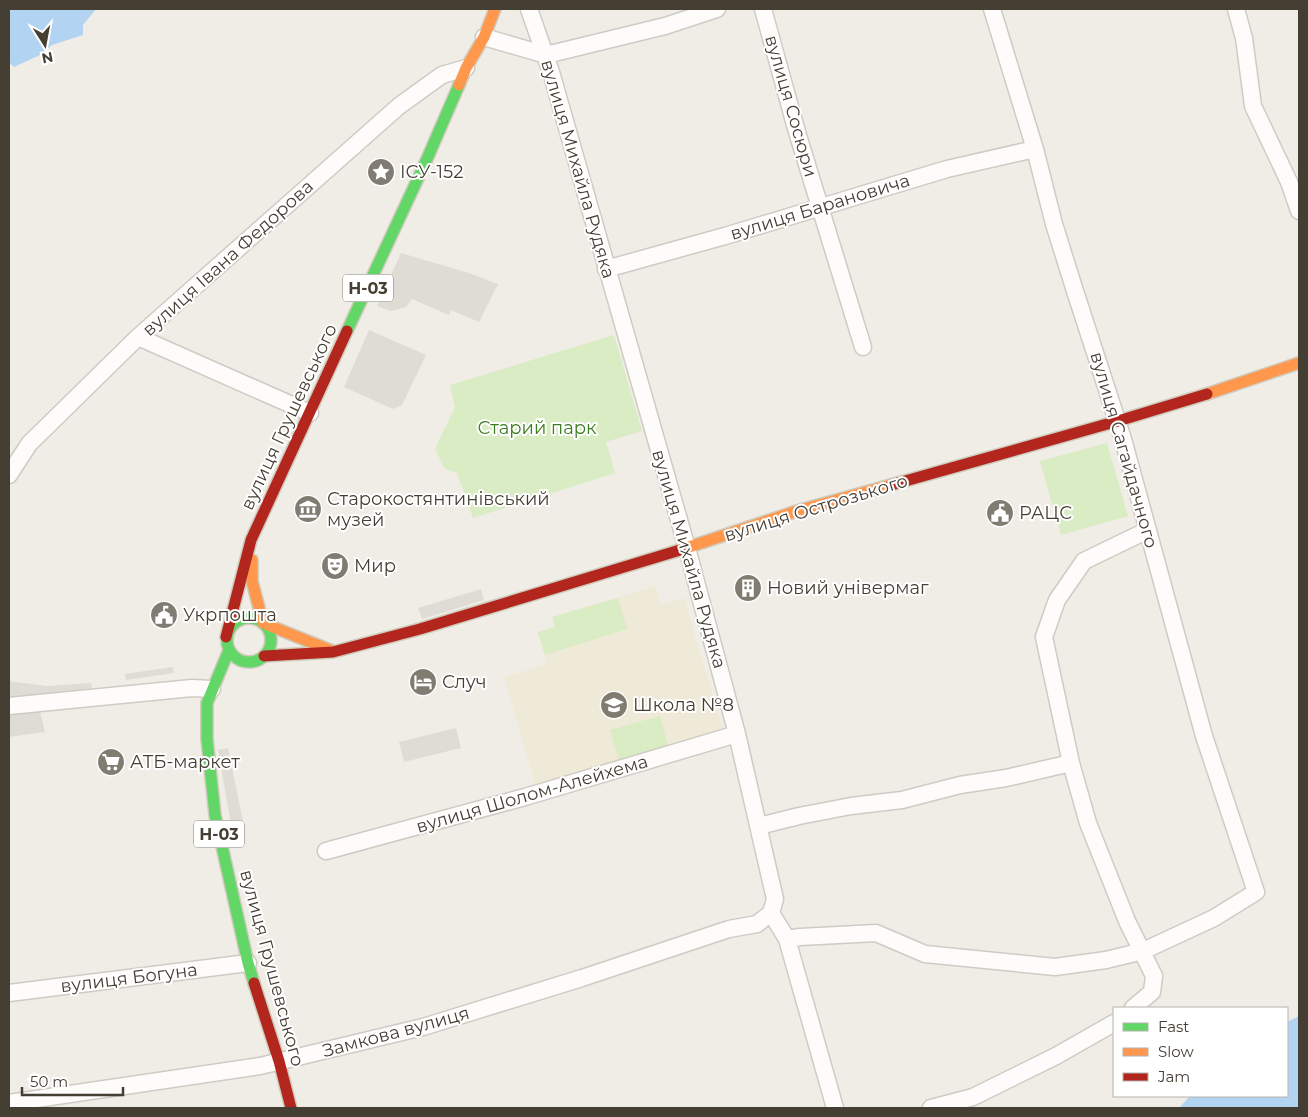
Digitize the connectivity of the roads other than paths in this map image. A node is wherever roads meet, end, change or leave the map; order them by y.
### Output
1 (495, 9) edge
2 (529, 9) edge
3 (717, 9) edge
4 (763, 9) edge
5 (992, 9) edge
6 (1236, 9) edge
7 (484, 37) junction
8 (546, 55) junction
9 (466, 68) junction
10 (1035, 149) junction
11 (820, 207) junction
12 (1299, 211) edge
13 (606, 269) junction
14 (138, 337) junction
15 (863, 347) dead end
16 (1299, 363) edge
17 (310, 413) junction
18 (1118, 421) junction
19 (10, 473) edge
20 (1148, 530) junction
21 (251, 540) junction
22 (687, 548) junction
23 (263, 623) junction
24 (226, 636) junction
25 (229, 650) junction
26 (333, 652) junction
27 (261, 658) junction
28 (243, 670) dead end
29 (228, 680) dead end
30 (212, 689) junction
31 (9, 706) edge
32 (737, 734) junction
33 (1071, 763) junction
34 (759, 826) junction
35 (326, 851) dead end
36 (771, 912) junction
37 (787, 940) junction
38 (1143, 951) junction
39 (248, 963) junction
40 (9, 993) edge
41 (1134, 1007) edge
42 (1113, 1024) edge
43 (280, 1061) junction
44 (9, 1103) edge
45 (292, 1108) edge
46 (835, 1108) edge
47 (931, 1108) edge

1 - 7 main road, вулиця Грушевського / Н-03
2 - 8 street, вулиця Михайла Рудяка
3 - 8 street
4 - 11 street, вулиця Сосюри
5 - 10 street, вулиця Сагайдачного
6 - 12 street
7 - 8 street
7 - 9 main road, вулиця Грушевського / Н-03
8 - 13 street, вулиця Михайла Рудяка
9 - 14 street, вулиця Івана Федорова
9 - 17 main road, вулиця Грушевського / Н-03
10 - 11 street, вулиця Барановича
10 - 18 street, вулиця Сагайдачного
11 - 13 street, вулиця Барановича
11 - 15 street, вулиця Сосюри
13 - 22 street, вулиця Михайла Рудяка
14 - 17 street
14 - 19 street, вулиця Івана Федорова
16 - 18 main road, вулиця Острозького
17 - 21 main road, вулиця Грушевського / Н-03
18 - 20 street, вулиця Сагайдачного
18 - 22 main road, вулиця Острозького
20 - 33 street
20 - 38 street, вулиця Сагайдачного
21 - 23 main road, вулиця Грушевського / Н-03
21 - 24 main road, вулиця Грушевського / Н-03
22 - 26 main road, вулиця Острозького
22 - 32 street, вулиця Михайла Рудяка
23 - 24 main road
23 - 26 main road
23 - 27 main road, Н-03
24 - 25 main road, Н-03
25 - 27 main road
25 - 30 main road, вулиця Грушевського / Н-03
26 - 27 main road, вулиця Острозького
27 - 28 main road
29 - 30 main road
30 - 31 street
30 - 39 main road, вулиця Грушевського / Н-03
32 - 34 street, вулиця Михайла Рудяка
32 - 35 street, вулиця Шолом-Алейхема
33 - 34 street
33 - 38 street
34 - 36 street, вулиця Михайла Рудяка
36 - 37 street
36 - 43 street, Замкова вулиця
37 - 38 street
37 - 46 street
38 - 41 street
39 - 40 street, вулиця Богуна
39 - 43 main road, вулиця Грушевського / Н-03
42 - 47 street
43 - 44 street, Замкова вулиця
43 - 45 main road, вулиця Грушевського / Н-03

